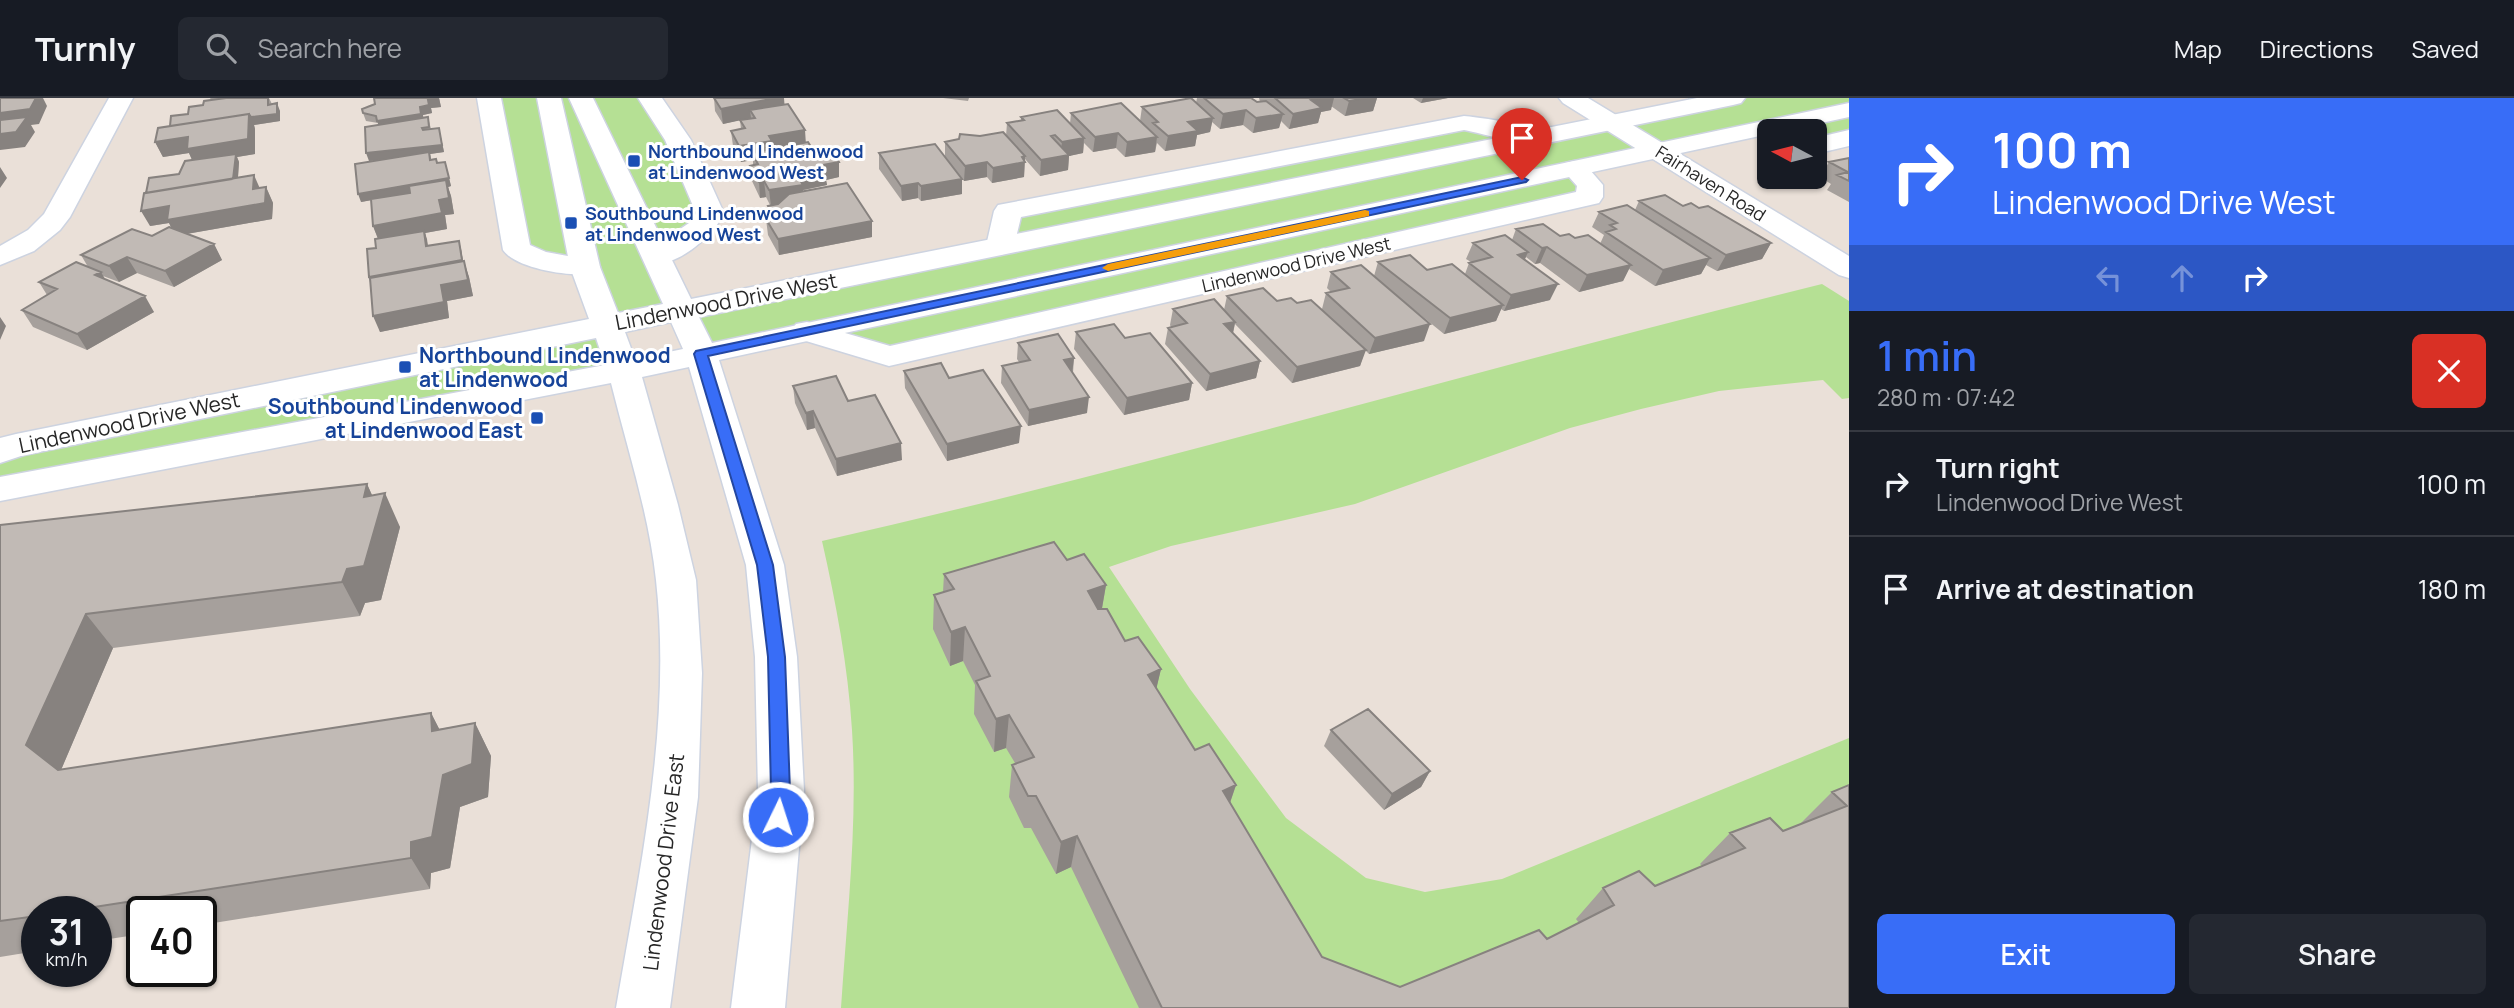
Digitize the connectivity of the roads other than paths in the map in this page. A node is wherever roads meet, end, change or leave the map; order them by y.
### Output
1 (121, 98) edge
2 (489, 98) edge
3 (549, 98) edge
4 (581, 98) edge
5 (650, 98) edge
6 (1571, 98) edge
7 (1733, 98) edge
8 (1689, 102) edge
9 (1849, 110) edge
10 (1816, 119) edge
11 (1613, 123) junction
12 (1757, 135) edge
13 (1849, 138) edge
14 (1827, 143) edge
15 (1660, 151) junction
16 (1575, 169) junction
17 (0, 256) edge
18 (657, 257) junction
19 (586, 267) junction
20 (1849, 270) edge
21 (680, 311) junction
22 (608, 325) junction
23 (807, 331) junction
24 (701, 354) junction
25 (624, 371) junction
26 (0, 451) edge
27 (0, 489) edge
28 (643, 1008) edge
29 (758, 1008) edge

1 - 17 street
2 - 19 street
3 - 19 street, Lindenwood Drive East
4 - 18 street
5 - 18 street
6 - 11 street, Fairhaven Road
7 - 8 street, Lindenwood Drive West
8 - 11 street, Lindenwood Drive West
9 - 10 street, Lindenwood Drive West
11 - 15 street, Fairhaven Road
11 - 21 street, Lindenwood Drive West
12 - 15 street, Lindenwood Drive West
13 - 14 street
15 - 16 street, Lindenwood Drive West
15 - 20 street, Fairhaven Road
16 - 23 street, Lindenwood Drive West
16 - 23 street, Lindenwood Drive West
18 - 21 street
19 - 22 street, Lindenwood Drive East
21 - 22 street, Lindenwood Drive West
21 - 24 street
22 - 25 street, Lindenwood Drive East
22 - 26 street, Lindenwood Drive West
23 - 24 street, Lindenwood Drive West
24 - 25 street, Lindenwood Drive West
24 - 29 street
25 - 27 street, Lindenwood Drive West
25 - 28 street, Lindenwood Drive East

